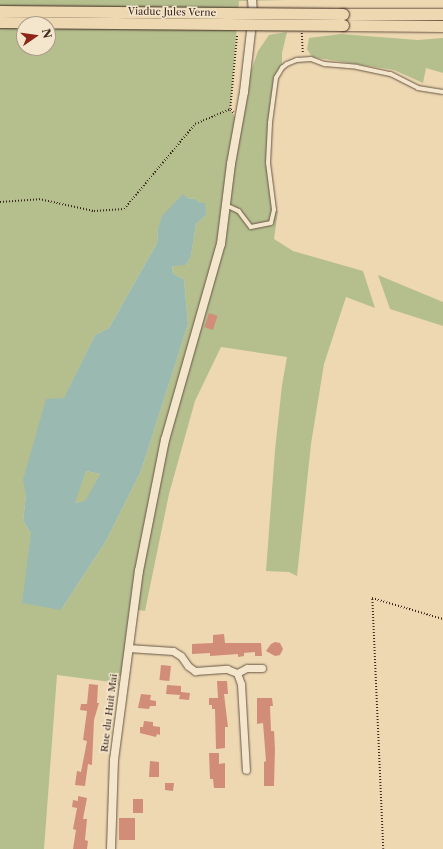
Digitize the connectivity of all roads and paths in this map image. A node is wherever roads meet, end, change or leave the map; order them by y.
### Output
1 (252, 0) edge
2 (0, 11) edge
3 (443, 14) edge
4 (343, 20) junction
5 (0, 22) edge
6 (443, 26) edge
7 (238, 27) dead end
8 (443, 92) edge
9 (230, 109) junction
10 (240, 113) junction
11 (0, 202) edge
12 (225, 205) junction
13 (443, 619) edge
14 (128, 648) junction
15 (262, 668) dead end
16 (237, 673) junction
17 (246, 770) dead end
18 (111, 849) edge
19 (383, 849) edge

1 - 10 street, Rue du Huit Mai
2 - 4 highway, Viaduc Jules Verne, bridge
3 - 4 highway
4 - 5 highway, Viaduc Jules Verne, bridge
4 - 6 highway
7 - 9 path
8 - 12 lane
9 - 10 path
9 - 11 path
10 - 12 street, Rue du Huit Mai
12 - 14 street, Rue du Huit Mai
13 - 19 path
14 - 16 street
14 - 18 street, Rue du Huit Mai
15 - 16 street
16 - 17 street

